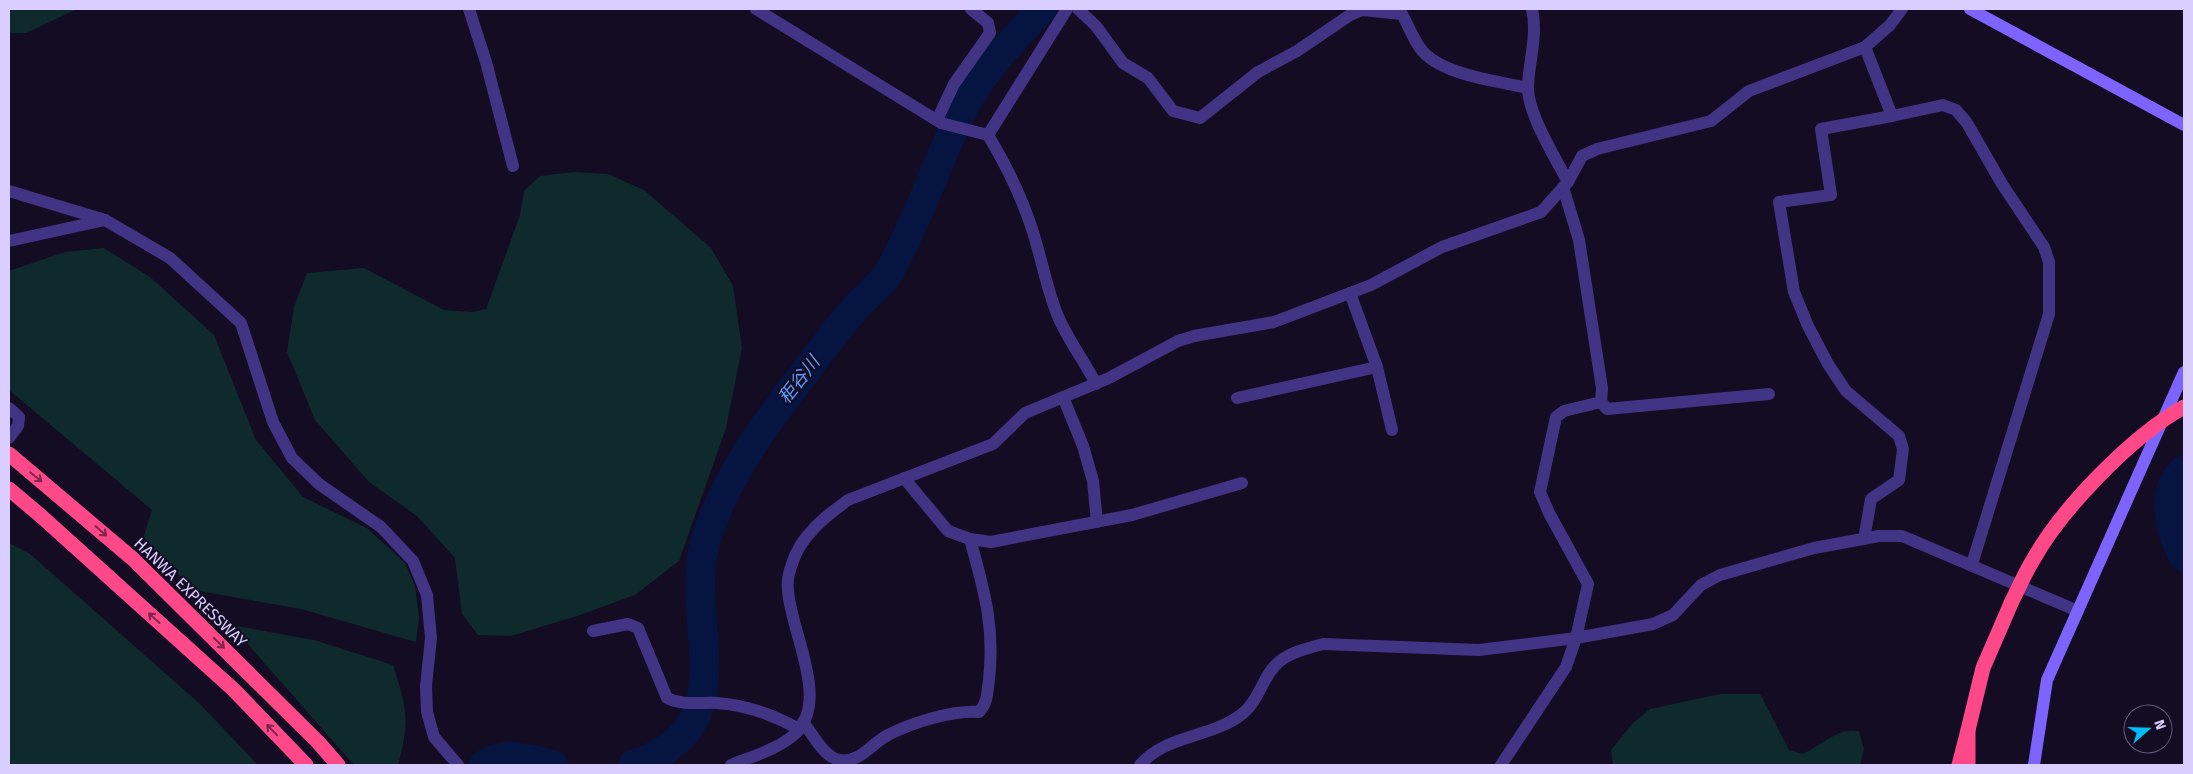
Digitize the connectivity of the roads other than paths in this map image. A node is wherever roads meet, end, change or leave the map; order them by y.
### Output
1 (469, 9) edge
2 (756, 9) edge
3 (971, 9) edge
4 (1067, 9) edge
5 (1078, 9) edge
6 (1532, 9) edge
7 (1902, 9) edge
8 (1970, 9) edge
9 (1866, 47) junction
10 (1528, 88) junction
11 (1892, 116) junction
12 (939, 122) junction
13 (2184, 125) edge
14 (988, 135) junction
15 (513, 166) dead end
16 (1565, 184) junction
17 (9, 191) edge
18 (105, 220) junction
19 (9, 242) edge
20 (1350, 293) junction
21 (1377, 367) junction
22 (2184, 372) edge
23 (1096, 384) junction
24 (1769, 394) dead end
25 (1064, 397) junction
26 (1237, 398) dead end
27 (1601, 402) junction
28 (2184, 407) edge
29 (9, 408) edge
30 (1392, 430) dead end
31 (9, 438) edge
32 (9, 454) edge
33 (904, 478) junction
34 (1242, 484) dead end
35 (9, 489) edge
36 (1097, 522) junction
37 (970, 539) junction
38 (1864, 539) junction
39 (1972, 564) junction
40 (2078, 611) junction
41 (592, 631) dead end
42 (1576, 638) junction
43 (801, 725) junction
44 (1968, 730) junction
45 (306, 765) edge
46 (338, 765) edge
47 (458, 765) edge
48 (731, 765) edge
49 (1140, 765) edge
50 (1501, 765) edge
51 (1959, 765) edge
52 (1968, 765) edge
53 (2034, 765) edge

1 - 15 street
2 - 12 street
3 - 12 street
4 - 14 street
5 - 10 street
6 - 10 street
7 - 9 street
8 - 13 street
9 - 11 street
9 - 16 street
10 - 16 street
11 - 38 street
11 - 39 street
12 - 14 street
14 - 23 street
16 - 20 street
16 - 27 street
17 - 18 street
18 - 19 street
18 - 47 street
20 - 21 street
20 - 23 street
21 - 26 street
21 - 30 street
22 - 40 street
23 - 25 street
24 - 27 street
25 - 33 street
25 - 36 street
27 - 42 street
28 - 44 highway, bridge
29 - 31 street
32 -> 46 highway, HANWA EXPRESSWAY
33 - 37 street
33 - 43 street
34 - 36 street
45 -> 35 highway
36 - 37 street
37 - 43 street
38 - 39 street
38 - 42 street
39 - 40 street
40 - 53 street
41 - 43 street
42 - 49 street
42 - 50 street
43 - 48 street
44 - 51 highway
44 - 52 highway

